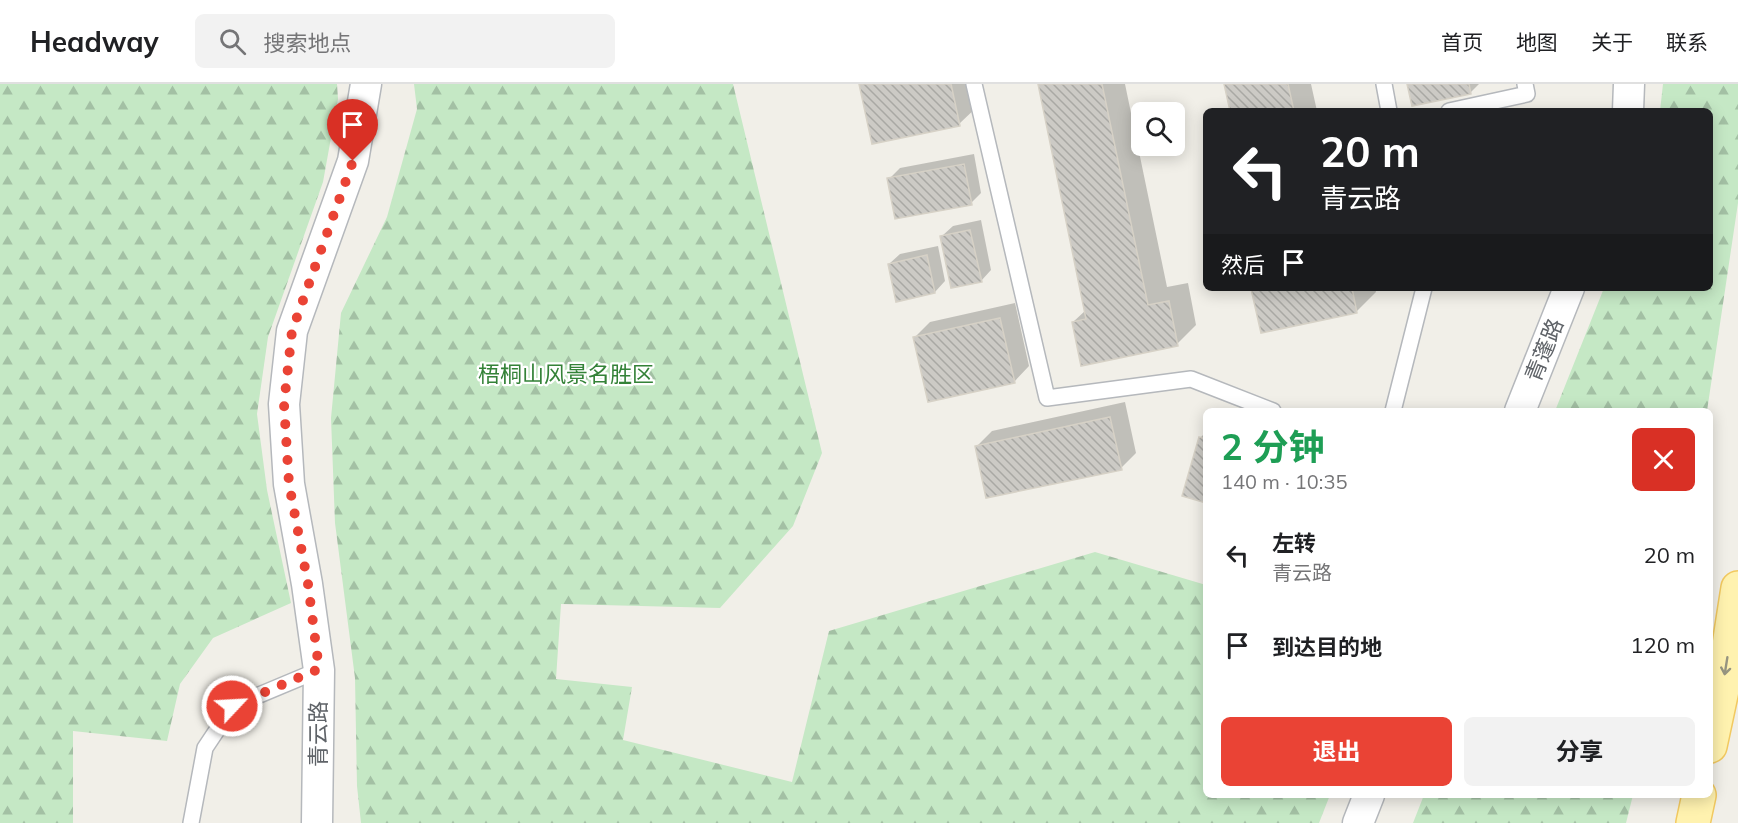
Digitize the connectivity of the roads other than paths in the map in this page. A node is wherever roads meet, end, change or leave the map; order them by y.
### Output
1 (366, 84) edge
2 (974, 84) edge
3 (1384, 84) edge
4 (1525, 84) edge
5 (1629, 84) edge
6 (1388, 108) edge
7 (1463, 108) edge
8 (1628, 108) edge
9 (1423, 291) edge
10 (1568, 291) edge
11 (1265, 408) edge
12 (1394, 408) edge
13 (1521, 408) edge
14 (1738, 588) edge
15 (319, 669) junction
16 (1713, 732) edge
17 (1368, 798) edge
18 (1698, 798) edge
19 (191, 823) edge
20 (317, 823) edge
21 (1358, 823) edge
22 (1693, 823) edge

1 - 15 street, 青云路
2 - 11 lane
3 - 6 lane
4 - 7 lane
5 - 8 street
9 - 12 lane
10 - 13 street, 青蓬路
14 -> 16 main road
15 - 19 lane
15 - 20 street, 青云路
17 - 21 street
18 - 22 main road

